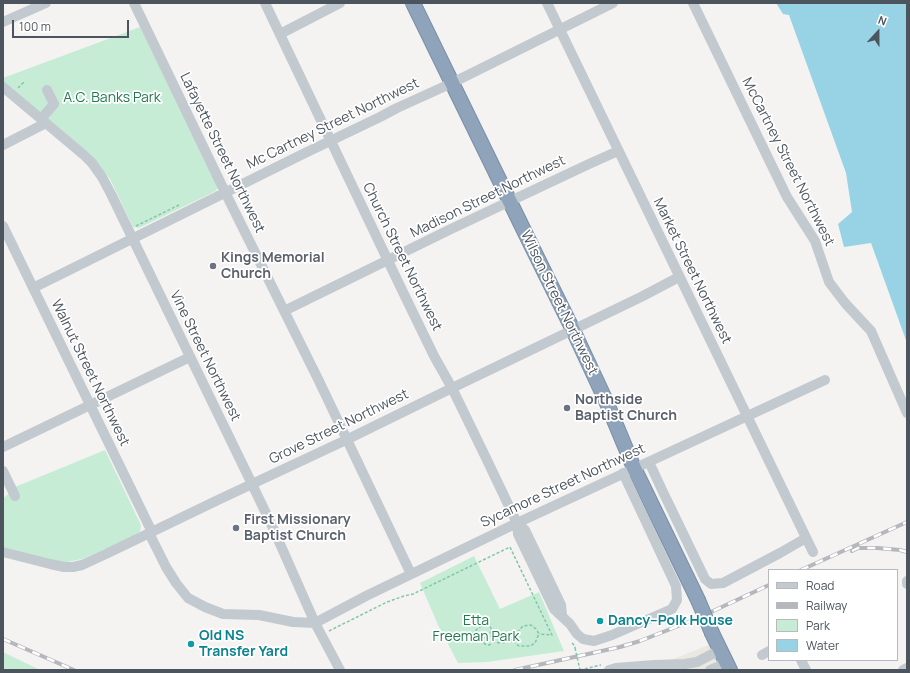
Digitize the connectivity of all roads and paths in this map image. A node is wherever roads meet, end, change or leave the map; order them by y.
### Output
1 (134, 3) edge
2 (265, 3) edge
3 (340, 3) edge
4 (413, 3) edge
5 (547, 3) edge
6 (613, 3) edge
7 (693, 3) edge
8 (40, 4) edge
9 (3, 22) edge
10 (560, 30) junction
11 (280, 34) junction
12 (25, 81) dead end
13 (452, 83) junction
14 (3, 87) edge
15 (47, 90) dead end
16 (15, 91) dead end
17 (44, 121) junction
18 (331, 140) junction
19 (3, 144) edge
20 (618, 151) junction
21 (225, 192) junction
22 (185, 202) dead end
23 (510, 202) junction
24 (3, 226) edge
25 (135, 226) dead end
26 (132, 239) junction
27 (388, 260) junction
28 (679, 278) junction
29 (33, 288) junction
30 (284, 311) junction
31 (573, 330) junction
32 (190, 357) junction
33 (825, 380) dead end
34 (452, 388) junction
35 (90, 404) junction
36 (907, 413) edge
37 (746, 416) junction
38 (346, 440) junction
39 (3, 447) edge
40 (649, 462) junction
41 (3, 470) edge
42 (628, 471) junction
43 (252, 484) junction
44 (15, 496) dead end
45 (517, 523) junction
46 (151, 533) junction
47 (806, 538) junction
48 (3, 552) edge
49 (812, 552) dead end
50 (411, 574) junction
51 (907, 581) edge
52 (907, 584) edge
53 (482, 618) dead end
54 (315, 623) junction
55 (481, 626) junction
56 (321, 634) junction
57 (539, 634) junction
58 (489, 635) junction
59 (474, 639) dead end
60 (513, 639) junction
61 (492, 642) junction
62 (575, 648) dead end
63 (723, 656) junction
64 (802, 661) edge
65 (907, 668) edge
66 (340, 670) edge
67 (580, 670) edge
68 (609, 670) edge
69 (710, 670) edge
70 (730, 670) edge
71 (806, 670) edge
72 (903, 670) edge

1 - 21 street, Lafayette Street Northwest
2 - 11 street, Church Street Northwest
3 - 11 street
4 - 13 highway, Wilson Street Northwest
5 - 10 street, Market Street Northwest
6 - 10 street, Mc Cartney Street Northwest
7 - 36 street, McCartney Street Northwest
8 - 9 street
10 - 13 street, Mc Cartney Street Northwest
10 - 20 street, Market Street Northwest
11 - 18 street, Church Street Northwest
12 - 16 path
13 - 18 street, Mc Cartney Street Northwest
13 - 23 highway, Wilson Street Northwest
14 - 17 street, Vine Street Northwest
15 - 17 street
17 - 19 street
17 - 26 street, Vine Street Northwest
18 - 21 street, Mc Cartney Street Northwest
18 - 27 street, Church Street Northwest
20 - 23 street, Madison Street Northwest
20 - 28 street, Market Street Northwest
21 - 26 street, Mc Cartney Street Northwest
21 - 30 street, Lafayette Street Northwest
22 - 25 path
23 - 27 street, Madison Street Northwest
23 - 31 highway, Wilson Street Northwest
24 - 29 street, Walnut Street Northwest
26 - 29 street, Mc Cartney Street Northwest
26 - 32 street, Vine Street Northwest
27 - 30 street, Madison Street Northwest
27 - 34 street, Church Street Northwest
28 - 31 street, Grove Street Northwest
28 - 37 street, Market Street Northwest
29 - 35 street, Walnut Street Northwest
30 - 38 street, Lafayette Street Northwest
31 - 34 street, Grove Street Northwest
31 - 42 highway, Wilson Street Northwest
32 - 35 street
32 - 43 street, Vine Street Northwest
33 - 37 street, Sycamore Street Northwest
34 - 38 street, Grove Street Northwest
34 - 45 street, Church Street Northwest
35 - 39 street
35 - 46 street, Walnut Street Northwest
37 - 40 street, Sycamore Street Northwest
37 - 47 street, Market Street Northwest
38 - 43 street, Grove Street Northwest
38 - 50 street, Lafayette Street Northwest
40 - 42 street, Sycamore Street Northwest
40 - 47 street
41 - 44 street
42 - 45 street, Sycamore Street Northwest
42 - 45 street, Church Street Northwest
42 - 63 highway, Wilson Street Northwest, bridge
43 - 46 street, Grove Street Northwest
43 - 54 street, Vine Street Northwest
45 - 50 street, Sycamore Street Northwest
46 - 48 street, Grove Street Northwest
46 - 54 street, Walnut Street Northwest
47 - 49 street, Market Street Northwest
50 - 54 street, Sycamore Street Northwest
51 - 52 street
53 - 55 path
54 - 56 street, Vine Street Northwest
55 - 58 path
55 - 59 path
56 - 57 path
56 - 66 street, Vine Street Northwest
57 - 60 path
57 - 60 path
58 - 61 path
58 - 61 path
60 - 61 path
62 - 67 path, bridge
63 - 68 street
63 - 69 street
63 - 70 highway, Wilson Street Northwest
64 - 71 street
65 - 72 street

